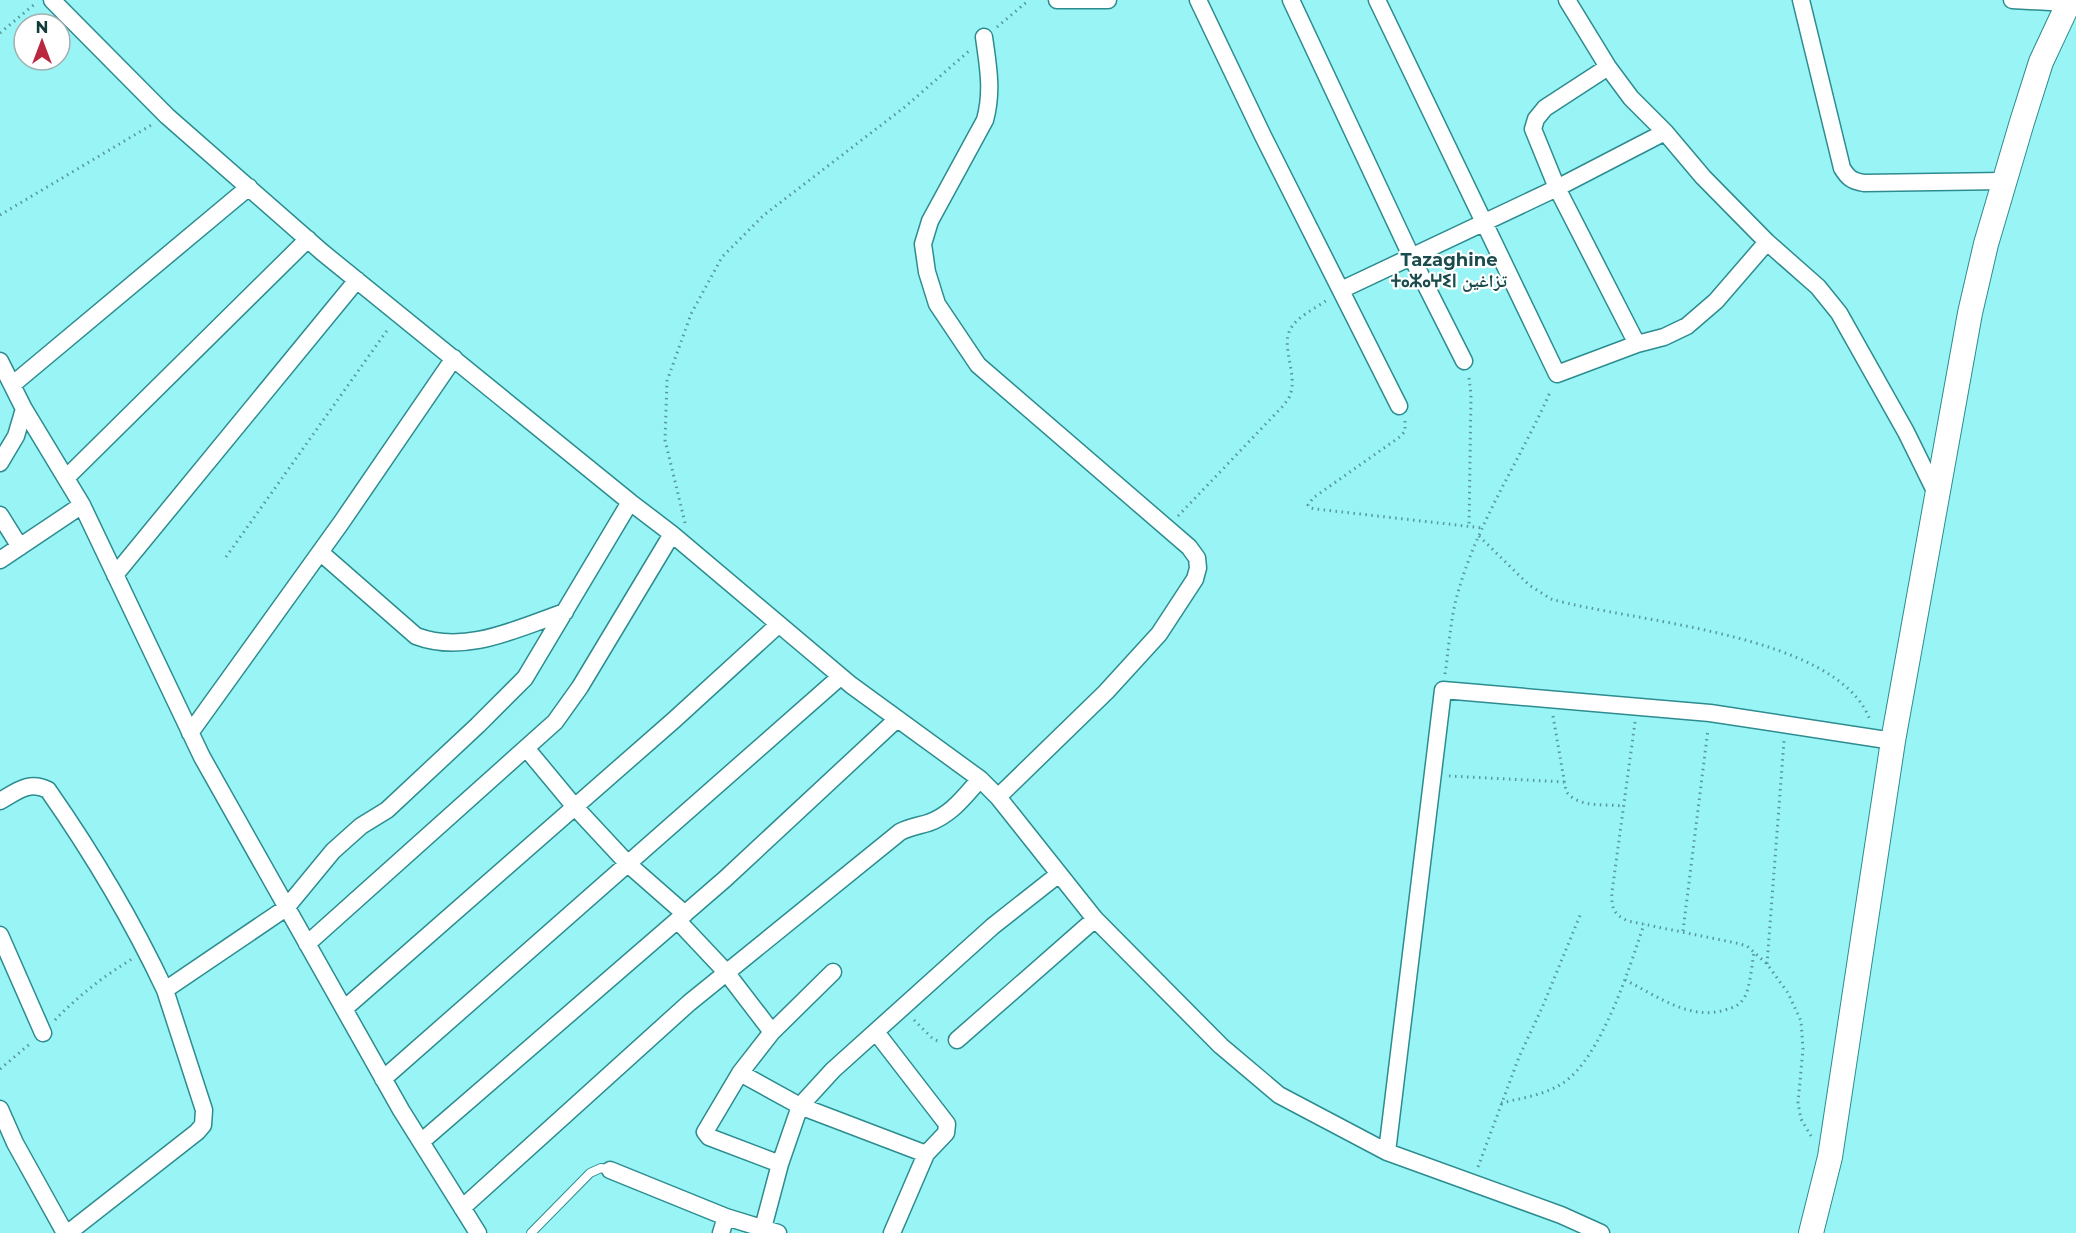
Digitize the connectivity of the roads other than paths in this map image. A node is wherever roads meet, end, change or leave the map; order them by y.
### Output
1 (52, 0) edge
2 (1057, 0) edge
3 (1108, 0) edge
4 (1198, 0) edge
5 (1291, 0) edge
6 (1377, 0) edge
7 (1567, 0) edge
8 (1801, 0) edge
9 (2012, 0) edge
10 (2069, 2) edge
11 (984, 37) road end
12 (1608, 67) junction
13 (1665, 132) junction
14 (2004, 181) junction
15 (249, 187) junction
16 (1557, 188) junction
17 (1484, 224) junction
18 (308, 239) junction
19 (1767, 242) junction
20 (1412, 258) junction
21 (357, 280) junction
22 (1341, 290) junction
23 (1637, 344) junction
24 (454, 358) junction
25 (0, 361) edge
26 (1464, 361) road end
27 (12, 385) junction
28 (1399, 406) road end
29 (24, 409) junction
30 (0, 464) edge
31 (66, 478) junction
32 (1937, 495) junction
33 (630, 502) junction
34 (82, 506) junction
35 (0, 515) edge
36 (672, 534) junction
37 (20, 547) junction
38 (320, 552) junction
39 (0, 560) edge
40 (115, 575) junction
41 (565, 612) junction
42 (778, 625) junction
43 (840, 676) junction
44 (896, 720) junction
45 (190, 733) junction
46 (1885, 740) junction
47 (526, 747) junction
48 (980, 779) junction
49 (998, 797) junction
50 (0, 801) edge
51 (575, 807) junction
52 (628, 864) junction
53 (1059, 874) junction
54 (286, 908) junction
55 (682, 918) junction
56 (1095, 919) junction
57 (0, 935) edge
58 (307, 944) junction
59 (726, 972) junction
60 (833, 972) dead end
61 (165, 990) junction
62 (344, 1009) junction
63 (772, 1032) junction
64 (876, 1032) junction
65 (43, 1033) road end
66 (957, 1040) road end
67 (740, 1073) junction
68 (383, 1079) junction
69 (800, 1106) junction
70 (0, 1109) edge
71 (421, 1142) junction
72 (1387, 1152) junction
73 (926, 1154) junction
74 (780, 1164) junction
75 (610, 1170) joint
76 (462, 1208) junction
77 (723, 1225) edge
78 (770, 1230) edge
79 (67, 1233) edge
80 (478, 1233) edge
81 (531, 1233) edge
82 (892, 1233) edge
83 (1601, 1233) edge
84 (1811, 1233) edge

1 - 15 street
2 - 3 street
4 - 22 street
5 - 20 street
6 - 17 street
7 - 12 street
8 - 14 street
9 - 10 street
10 - 14 street
11 - 49 street
12 - 13 street
12 - 16 street
13 - 16 street
13 - 19 street
14 - 32 street
15 - 18 street
15 - 27 street
16 - 17 street
16 - 23 street
17 - 20 street
17 - 23 street
18 - 21 street
18 - 31 street
19 - 23 street
19 - 32 street
20 - 22 street
20 - 26 street
21 - 24 street
21 - 40 street
22 - 28 street
24 - 33 street
24 - 38 street
25 - 27 street
27 - 29 street
29 - 30 street
29 - 31 street
31 - 34 street
32 - 46 street
33 - 36 street
33 - 41 street
34 - 37 street
34 - 40 street
35 - 37 street
36 - 42 street
36 - 47 street
37 - 39 street
38 - 41 street
38 - 45 street
40 - 45 street
41 - 54 street
42 - 43 street
42 - 51 street
43 - 44 street
43 - 52 street
44 - 48 street
44 - 55 street
45 - 54 street
46 - 72 street
46 - 84 street
47 - 51 street
47 - 58 street
48 - 49 street
48 - 59 street
49 - 53 street
50 - 61 street
51 - 52 street
51 - 62 street
52 - 55 street
52 - 68 street
53 - 56 street
53 - 64 street
54 - 58 street
54 - 61 street
55 - 59 street
55 - 71 street
56 - 66 street
56 - 72 street
57 - 65 street
58 - 62 street
59 - 63 street
59 - 76 street
60 - 63 street
61 - 79 street
62 - 68 street
63 - 67 street
64 - 69 street
64 - 73 street
67 - 69 street
67 - 74 street
68 - 71 street
69 - 73 street
69 - 74 street
70 - 79 street
71 - 76 street
72 - 83 street
73 - 82 street
74 - 78 street
75 - 77 street
75 - 81 lane
76 - 80 street
77 - 78 street

